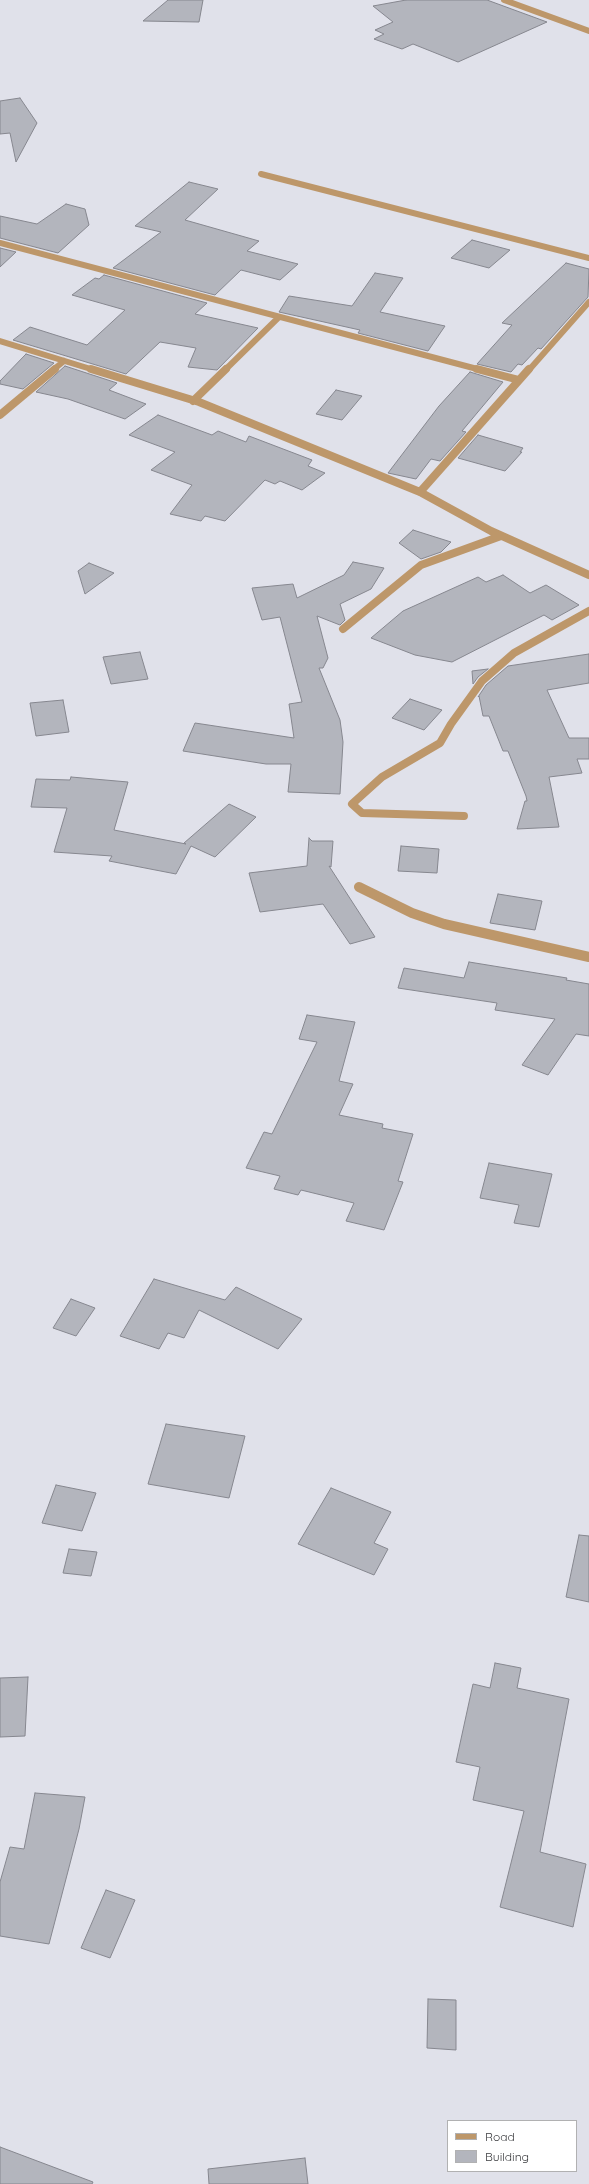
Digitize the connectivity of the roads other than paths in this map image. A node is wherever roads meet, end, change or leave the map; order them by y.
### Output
1 (504, 0) edge
2 (589, 31) edge
3 (261, 174) dead end
4 (0, 243) edge
5 (589, 258) edge
6 (589, 302) edge
7 (279, 317) junction
8 (0, 341) edge
9 (64, 361) junction
10 (519, 380) junction
11 (193, 400) junction
12 (0, 416) edge
13 (420, 492) junction
14 (501, 536) junction
15 (589, 575) edge
16 (589, 611) edge
17 (343, 629) dead end
18 (464, 816) dead end
19 (359, 887) dead end
20 (589, 956) edge

1 - 2 street
3 - 5 street
4 - 7 street
6 - 10 street
7 - 10 street
7 - 11 street
8 - 9 street
9 - 11 street
9 - 12 street
10 - 13 street
11 - 13 street
13 - 14 street
14 - 15 street
14 - 17 street
16 - 18 street
19 - 20 street

